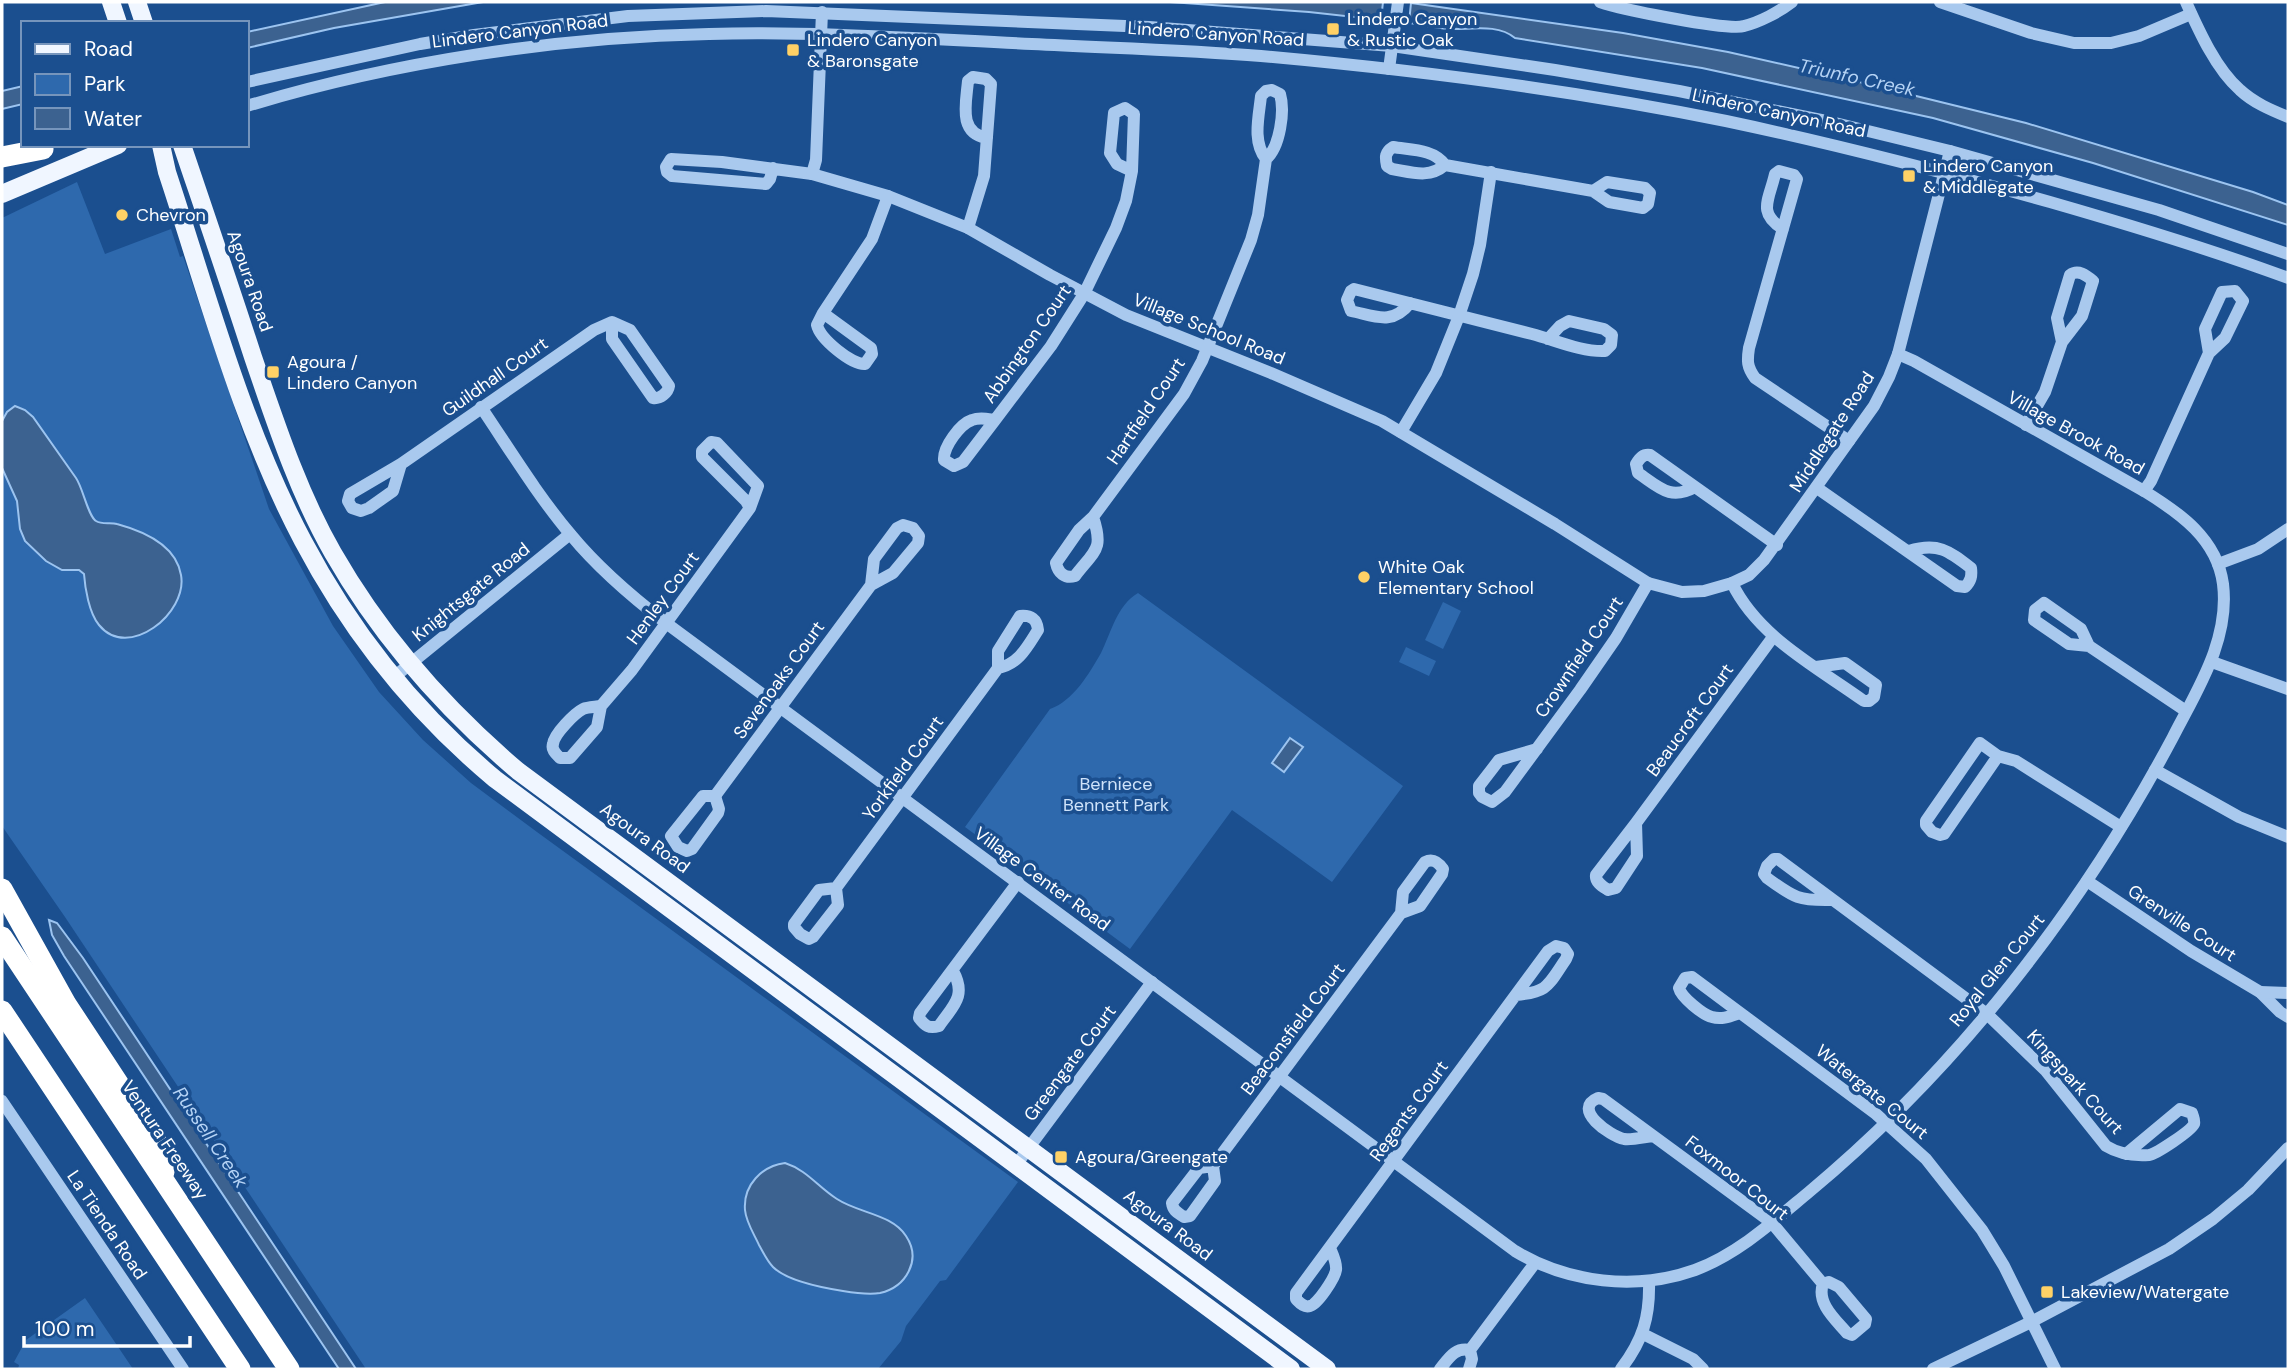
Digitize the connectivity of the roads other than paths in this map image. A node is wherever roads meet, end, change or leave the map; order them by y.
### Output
1 (111, 2) edge
2 (137, 2) edge
3 (1398, 2) edge
4 (1600, 2) edge
5 (1792, 2) edge
6 (1940, 2) edge
7 (2188, 8) edge
8 (822, 12) junction
9 (117, 21) edge
10 (143, 21) edge
11 (821, 34) junction
12 (474, 35) junction
13 (1392, 46) junction
14 (478, 55) junction
15 (1389, 69) junction
16 (248, 82) edge
17 (248, 106) edge
18 (2288, 117) edge
19 (987, 138) dead end
20 (48, 147) edge
21 (113, 147) edge
22 (161, 147) edge
23 (183, 147) edge
24 (1950, 151) junction
25 (2, 157) edge
26 (1266, 159) junction
27 (1445, 165) dead end
28 (2, 167) edge
29 (773, 168) junction
30 (1132, 171) dead end
31 (1491, 172) junction
32 (1945, 172) junction
33 (812, 174) junction
34 (1593, 191) dead end
35 (2, 194) edge
36 (888, 196) junction
37 (968, 228) junction
38 (1783, 229) dead end
39 (2288, 254) edge
40 (2288, 278) edge
41 (1084, 294) junction
42 (1410, 303) dead end
43 (823, 313) junction
44 (1459, 316) junction
45 (612, 322) junction
46 (1548, 339) dead end
47 (2062, 342) junction
48 (1207, 347) junction
49 (2209, 353) dead end
50 (1898, 354) junction
51 (481, 407) junction
52 (995, 420) dead end
53 (2026, 425) junction
54 (1401, 432) junction
55 (281, 440) junction
56 (1849, 441) junction
57 (260, 447) junction
58 (401, 464) dead end
59 (1695, 487) dead end
60 (1816, 488) junction
61 (2144, 491) junction
62 (750, 508) junction
63 (1093, 517) junction
64 (2288, 529) edge
65 (570, 534) junction
66 (1777, 545) junction
67 (1909, 551) junction
68 (1615, 561) joint
69 (2218, 564) junction
70 (1648, 583) junction
71 (1732, 583) junction
72 (871, 584) junction
73 (666, 623) junction
74 (1773, 637) junction
75 (2090, 646) dead end
76 (2212, 662) junction
77 (410, 664) junction
78 (1816, 667) dead end
79 (998, 668) dead end
80 (394, 677) junction
81 (2288, 689) edge
82 (601, 706) junction
83 (781, 708) junction
84 (2186, 711) junction
85 (1537, 749) junction
86 (1998, 756) junction
87 (2155, 770) junction
88 (715, 796) junction
89 (904, 798) junction
90 (1636, 823) junction
91 (2121, 827) junction
92 (2288, 837) edge
93 (2087, 881) junction
94 (1018, 882) junction
95 (836, 888) dead end
96 (2, 889) edge
97 (1833, 900) junction
98 (1401, 913) dead end
99 (2, 937) edge
100 (953, 971) dead end
101 (1152, 982) junction
102 (2260, 992) junction
103 (2288, 993) edge
104 (1516, 995) dead end
105 (2, 1011) edge
106 (1740, 1013) dead end
107 (1987, 1014) junction
108 (2288, 1017) edge
109 (1279, 1076) junction
110 (2, 1101) edge
111 (1886, 1122) junction
112 (1653, 1136) junction
113 (1029, 1147) junction
114 (2288, 1148) edge
115 (2126, 1154) junction
116 (1395, 1161) junction
117 (1016, 1165) junction
118 (1213, 1166) dead end
119 (165, 1181) junction
120 (1772, 1223) junction
121 (1330, 1248) dead end
122 (1535, 1263) junction
123 (1649, 1281) junction
124 (1823, 1284) dead end
125 (2031, 1322) junction
126 (1643, 1334) junction
127 (1470, 1350) junction
128 (183, 1369) edge
129 (240, 1369) edge
130 (289, 1369) edge
131 (1291, 1369) edge
132 (1327, 1369) edge
133 (1440, 1369) edge
134 (1469, 1369) edge
135 (1621, 1369) edge
136 (1703, 1369) edge
137 (1933, 1369) edge
138 (2055, 1369) edge

1 - 9 main road
2 - 10 main road
3 - 13 street
4 - 5 street
6 - 7 street
7 - 18 street
8 - 11 street
8 - 12 street, Lindero Canyon Road
8 - 13 street, Lindero Canyon Road
11 - 14 street, Lindero Canyon Road
11 - 15 street, Lindero Canyon Road
11 - 33 street
12 - 14 street
12 - 16 street, Lindero Canyon Road
13 - 15 street
13 - 24 street, Lindero Canyon Road
14 - 17 street, Lindero Canyon Road
15 - 32 street, Lindero Canyon Road
19 - 37 street
20 - 25 highway
20 - 28 main road
21 - 35 main road
22 - 57 main road
23 - 55 main road, Agoura Road
24 - 32 street, Middlegate Road
24 - 39 street, Lindero Canyon Road
26 - 26 street, Hartfield Court
26 - 48 street, Hartfield Court
27 - 31 street
29 - 29 street, Village School Road
29 - 33 street, Village School Road
30 - 41 street, Abbington Court
31 - 34 street
31 - 44 street
32 - 40 street, Lindero Canyon Road
32 - 50 street, Middlegate Road
33 - 36 street, Village School Road
36 - 37 street, Village School Road
36 - 43 street
37 - 41 street, Village School Road
38 - 56 street
41 - 48 street, Village School Road
41 - 52 street, Abbington Court
42 - 44 street
43 - 43 street
44 - 46 street
44 - 54 street
45 - 45 street
45 - 51 street, Guildhall Court
47 - 47 street
47 - 53 street
48 - 54 street, Village School Road
48 - 63 street, Hartfield Court
49 - 61 street
50 - 53 street, Village Brook Road
50 - 56 street, Middlegate Road
51 - 58 street, Guildhall Court
51 - 65 street, Village Center Road
53 - 61 street, Village Brook Road
54 - 68 street, Village School Road
55 - 57 main road
55 - 77 main road, Agoura Road
56 - 60 street, Middlegate Road
57 - 80 main road
59 - 66 street
60 - 66 street, Middlegate Road
60 - 67 street
61 - 69 street, Village Brook Road
62 - 62 street
62 - 73 street, Henley Court
63 - 63 street, Hartfield Court
64 - 69 street
65 - 73 street, Village Center Road
65 - 77 street, Knightsgate Road
66 - 71 street, Middlegate Road
67 - 67 street
68 - 70 street, Middlegate Road
69 - 76 street, Royal Glen Court
70 - 71 street, Middlegate Road
70 - 85 street, Crownfield Court
71 - 74 street
72 - 72 street, Sevenoaks Court
72 - 83 street, Sevenoaks Court
73 - 82 street, Henley Court
73 - 83 street, Village Center Road
74 - 78 street
74 - 90 street, Beaucroft Court
75 - 84 street
76 - 81 street
76 - 84 street, Royal Glen Court
77 - 80 street, Knightsgate Road
77 - 113 main road, Agoura Road
79 - 89 street, Yorkfield Court
80 - 117 main road
82 - 82 street, Henley Court
83 - 88 street, Sevenoaks Court
83 - 89 street, Village Center Road
84 - 87 street, Royal Glen Court
85 - 85 street, Crownfield Court
86 - 86 street
86 - 91 street
87 - 91 street, Royal Glen Court
87 - 92 street
88 - 88 street, Sevenoaks Court
89 - 94 street, Village Center Road
89 - 95 street, Yorkfield Court
90 - 90 street, Beaucroft Court
91 - 93 street, Royal Glen Court
93 - 102 street, Grenville Court
93 - 107 street, Royal Glen Court
94 - 100 street
94 - 101 street, Village Center Road
96 - 119 highway
97 - 97 street, Kingspark Court
97 - 107 street, Kingspark Court
98 - 109 street, Beaconsfield Court
99 - 119 highway, Ventura Freeway
101 - 109 street, Village Center Road
101 - 113 street, Greengate Court
102 - 103 street, Grenville Court
102 - 108 street, Grenville Court
104 - 116 street, Regents Court
105 - 129 highway
106 - 111 street, Watergate Court
107 - 111 street, Royal Glen Court
107 - 115 street, Kingspark Court
109 - 116 street, Village Center Road
109 - 118 street, Beaconsfield Court
110 - 128 street, La Tienda Road
111 - 120 street, Royal Glen Court
111 - 125 street, Watergate Court
112 - 112 street, Foxmoor Court
112 - 120 street, Foxmoor Court
113 - 117 street, Greengate Court
113 - 132 main road, Agoura Road
114 - 125 street
115 - 115 street, Kingspark Court
116 - 121 street, Regents Court
116 - 122 street, Village Center Road
117 - 131 main road
119 - 130 highway, Ventura Freeway
120 - 123 street, Royal Glen Court
120 - 124 street, Foxmoor Court
122 - 123 street, Village Center Road
122 - 127 street
123 - 126 street
125 - 137 street
125 - 138 street, Watergate Court
126 - 135 street
126 - 136 street
127 - 133 street
127 - 134 street

